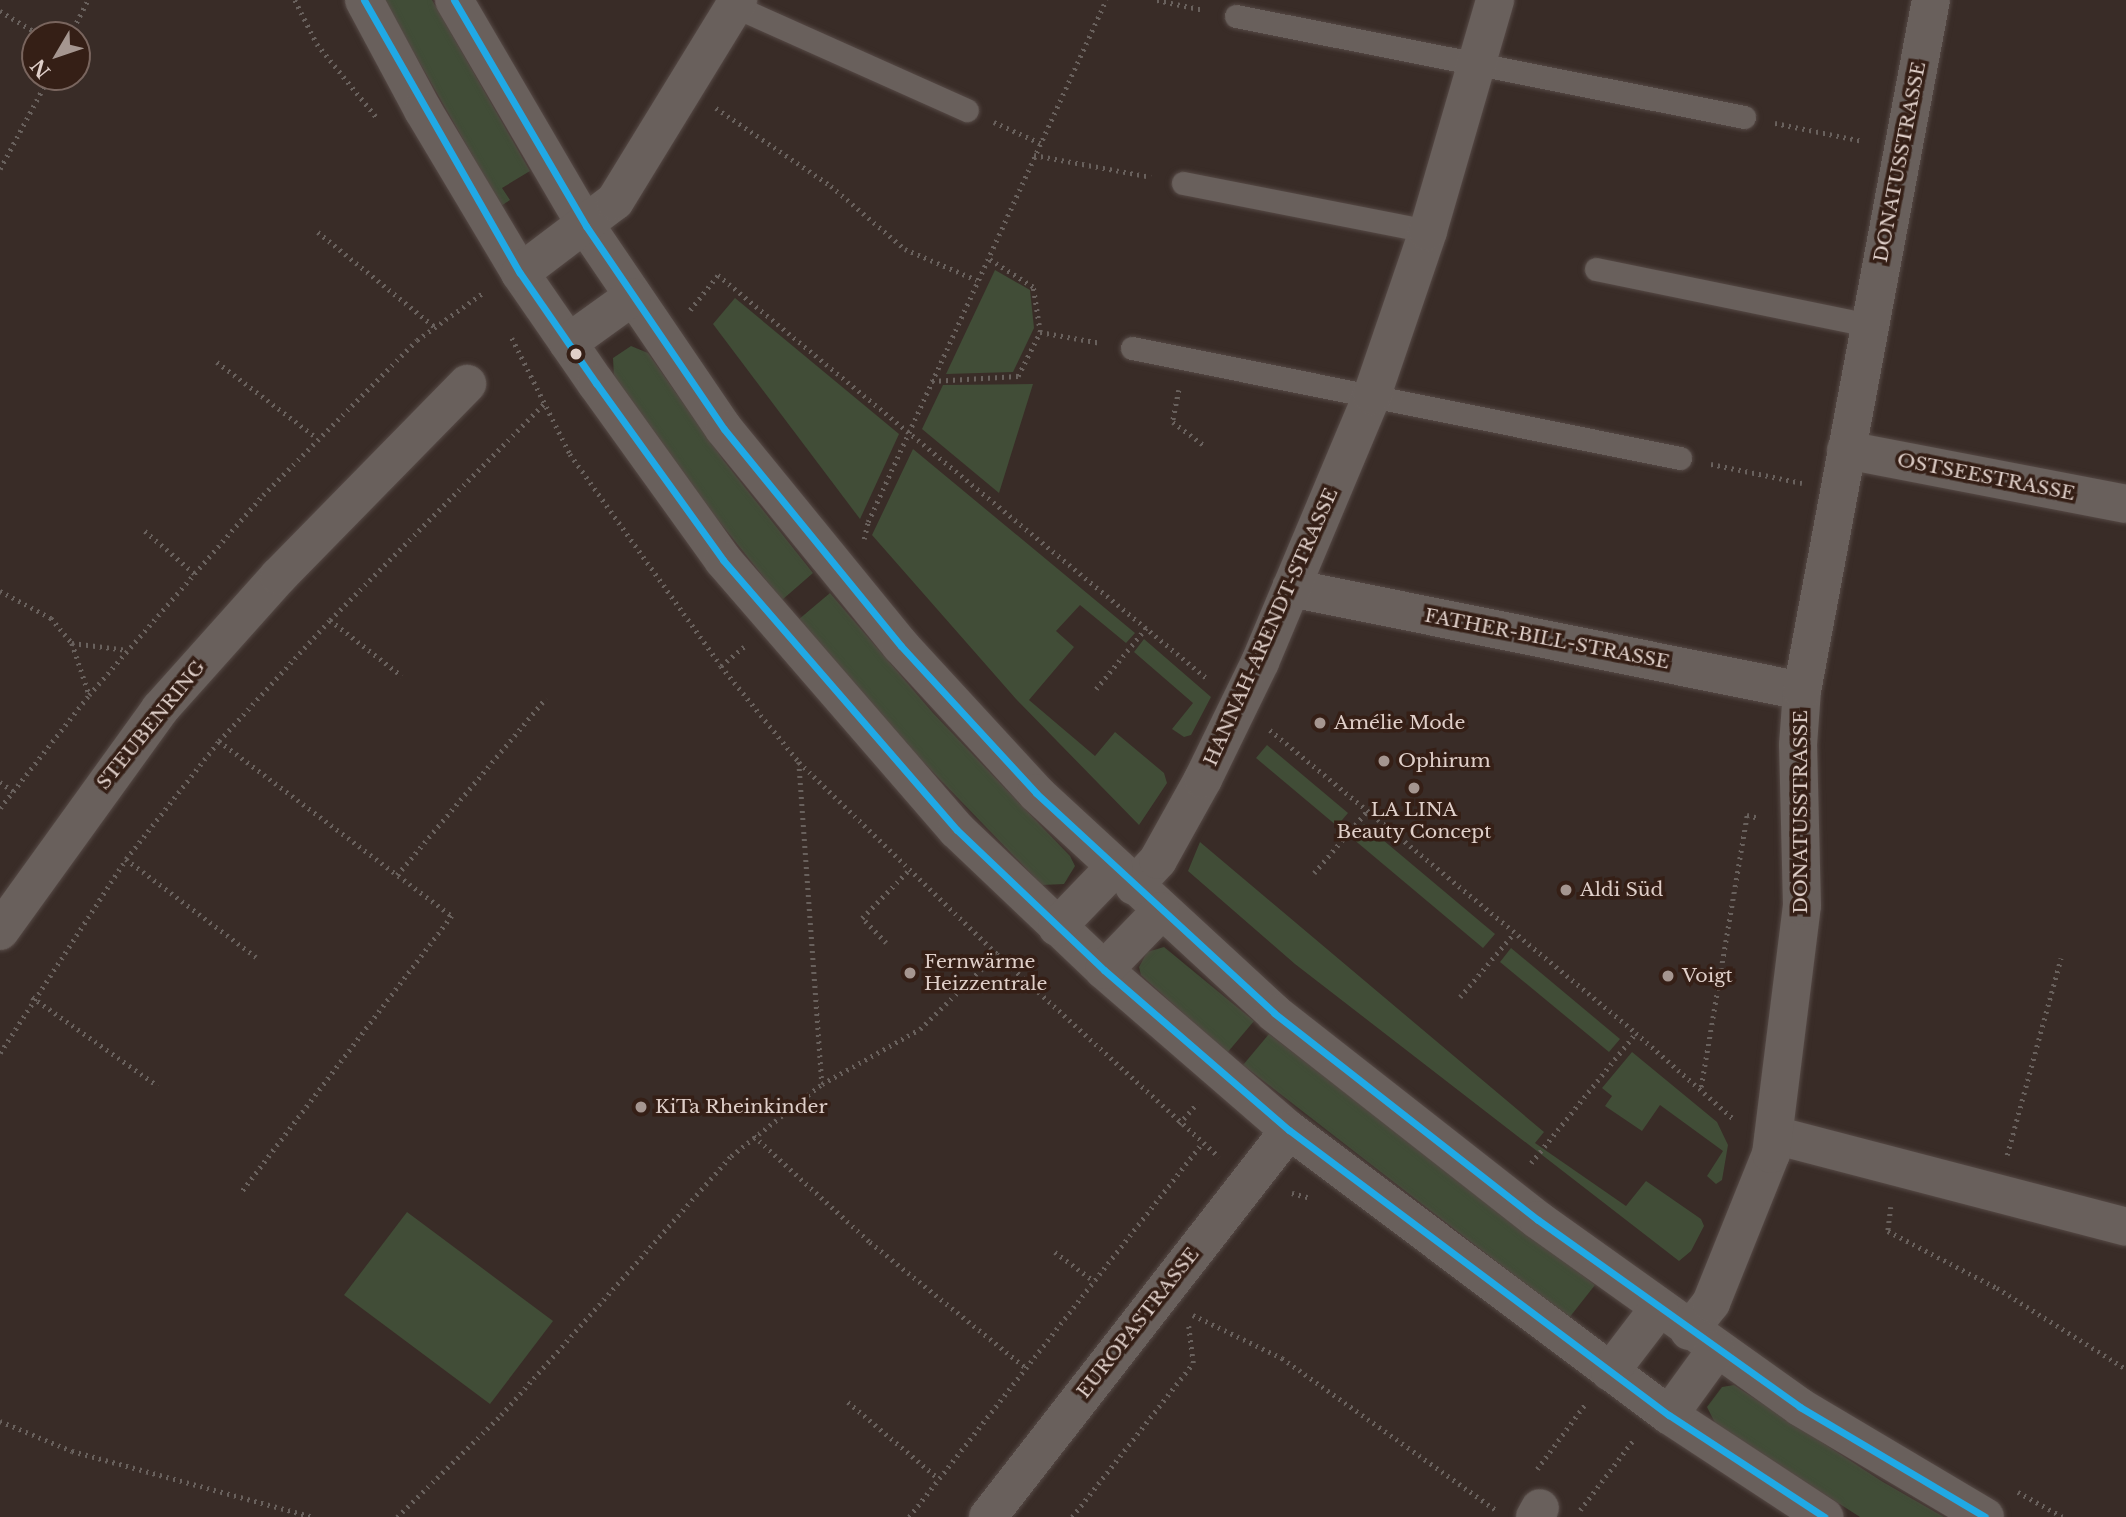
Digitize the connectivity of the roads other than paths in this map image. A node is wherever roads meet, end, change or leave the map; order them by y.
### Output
1 (364, 0) edge
2 (454, 0) edge
3 (1495, 0) edge
4 (1931, 0) edge
5 (736, 3) edge
6 (1236, 16) road end
7 (1480, 62) junction
8 (967, 110) road end
9 (1744, 117) road end
10 (1183, 183) road end
11 (586, 226) junction
12 (1428, 231) junction
13 (1596, 269) dead end
14 (504, 281) junction
15 (632, 297) junction
16 (1870, 325) junction
17 (568, 343) junction
18 (1132, 348) road end
19 (467, 384) dead end
20 (1372, 395) junction
21 (1846, 450) junction
22 (1680, 458) road end
23 (2126, 505) edge
24 (1291, 588) junction
25 (1802, 691) junction
26 (1136, 888) junction
27 (1058, 927) junction
28 (0, 931) edge
29 (1104, 970) junction
30 (1289, 1129) junction
31 (1774, 1135) junction
32 (2126, 1227) edge
33 (1659, 1308) junction
34 (1703, 1340) junction
35 (1600, 1385) junction
36 (1654, 1424) junction
37 (1819, 1516) edge
38 (988, 1517) edge
39 (1985, 1517) edge

1 - 14 street
2 - 11 street
3 - 7 street, HANNAH-ARENDT-STRASSE
4 - 16 street, DONATUSSTRASSE
5 - 8 lane
5 - 11 street
6 - 7 lane
7 - 9 lane
7 - 12 street, HANNAH-ARENDT-STRASSE
10 - 12 lane
11 - 14 street
11 - 15 street
12 - 20 street, HANNAH-ARENDT-STRASSE
13 - 16 lane
14 - 17 street
15 - 17 street
15 - 26 street
16 - 21 street, DONATUSSTRASSE
17 - 27 street
18 - 20 lane
19 - 28 street, STEUBENRING
20 - 22 lane
20 - 24 street, HANNAH-ARENDT-STRASSE
21 - 23 street, OSTSEESTRASSE
21 - 25 street, DONATUSSTRASSE
24 - 25 street, FATHER-BILL-STRASSE
24 - 26 street, HANNAH-ARENDT-STRASSE
25 - 31 street, DONATUSSTRASSE
26 - 27 street
26 - 29 street
26 - 33 street
27 - 29 street
29 - 30 street
30 - 35 street
30 - 38 street, EUROPASTRASSE
31 - 32 street
31 - 34 street, DONATUSSTRASSE
33 - 34 street
33 - 35 street
34 - 36 street, DONATUSSTRASSE
34 - 39 street
35 - 36 street
36 - 37 street

